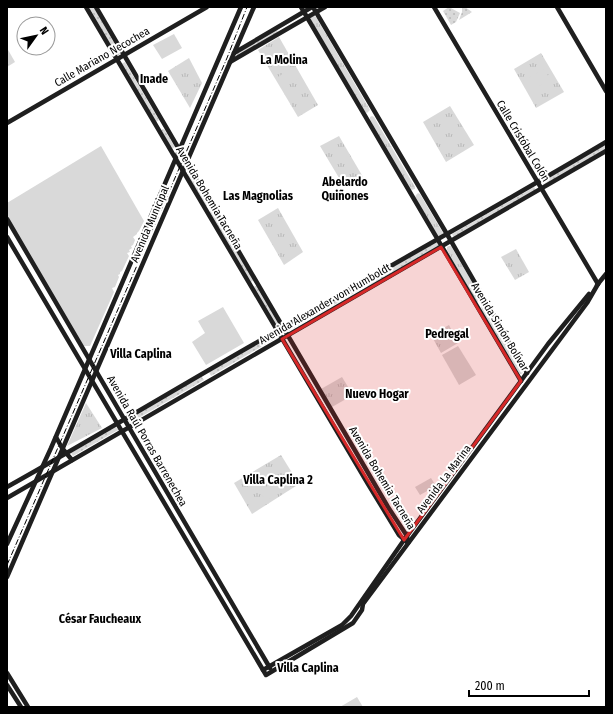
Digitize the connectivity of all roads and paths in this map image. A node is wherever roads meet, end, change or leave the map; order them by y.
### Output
1 (86, 7) edge
2 (96, 7) edge
3 (207, 7) edge
4 (241, 7) edge
5 (254, 7) edge
6 (312, 7) edge
7 (325, 7) edge
8 (434, 7) edge
9 (558, 7) edge
10 (302, 9) edge
11 (316, 12) junction
12 (307, 18) junction
13 (234, 53) junction
14 (124, 55) junction
15 (117, 59) junction
16 (230, 62) junction
17 (606, 91) edge
18 (7, 123) edge
19 (164, 124) junction
20 (158, 128) junction
21 (606, 142) edge
22 (179, 150) junction
23 (606, 151) edge
24 (175, 159) junction
25 (186, 163) junction
26 (183, 171) junction
27 (538, 183) junction
28 (541, 189) junction
29 (7, 219) edge
30 (448, 234) junction
31 (7, 237) edge
32 (437, 240) junction
33 (451, 241) junction
34 (441, 247) junction
35 (606, 274) edge
36 (598, 284) junction
37 (282, 327) junction
38 (277, 330) junction
39 (287, 336) junction
40 (282, 339) junction
41 (89, 359) junction
42 (85, 368) junction
43 (96, 372) junction
44 (527, 372) junction
45 (93, 381) junction
46 (521, 381) junction
47 (529, 381) junction
48 (124, 419) junction
49 (118, 423) junction
50 (129, 427) junction
51 (122, 431) junction
52 (56, 437) junction
53 (62, 448) junction
54 (67, 454) junction
55 (58, 459) junction
56 (72, 460) junction
57 (42, 467) junction
58 (52, 472) junction
59 (37, 481) junction
60 (7, 487) edge
61 (7, 498) edge
62 (406, 540) junction
63 (7, 544) edge
64 (7, 578) edge
65 (269, 667) junction
66 (263, 670) junction
67 (272, 672) junction
68 (7, 674) edge
69 (266, 675) joint
70 (7, 685) edge
71 (21, 707) edge
72 (28, 707) edge

1 - 15 street, Avenida Bohemia Tacneña
2 - 14 street, Avenida Bohemia Tacneña
3 - 14 street, Calle Mariano Necochea
4 - 22 street, Avenida Municipal
5 - 13 street, Avenida Municipal
6 - 10 street
6 - 11 street, Avenida Simón Bolívar
7 - 11 street
8 - 27 street, Calle Cristóbal Colón
9 - 17 street
10 - 12 street, Avenida Simón Bolívar
10 - 13 street
11 - 12 street
11 - 30 street, Avenida Simón Bolívar
12 - 16 street
12 - 32 street, Avenida Simón Bolívar
13 - 16 street, Avenida Municipal
14 - 15 street, Calle Mariano Necochea
14 - 19 street, Avenida Bohemia Tacneña
15 - 18 street, Calle Mariano Necochea
15 - 20 street, Avenida Bohemia Tacneña
16 - 25 street, Avenida Municipal
19 - 20 street
19 - 22 street, Avenida Bohemia Tacneña
20 - 24 street, Avenida Bohemia Tacneña
21 - 27 street, Avenida Alexander von Humboldt
22 - 24 street, Avenida Municipal
22 - 25 street, Avenida Bohemia Tacneña
23 - 28 street, Avenida Alexander von Humboldt
24 - 26 street, Avenida Bohemia Tacneña
24 - 41 street, Avenida Municipal
25 - 26 street, Avenida Municipal
25 - 37 street, Avenida Bohemia Tacneña
26 - 38 street, Avenida Bohemia Tacneña
26 - 43 street, Avenida Municipal
27 - 28 street, Calle Cristóbal Colón
27 - 30 street, Avenida Alexander von Humboldt
28 - 33 street, Avenida Alexander von Humboldt
28 - 36 street, Calle Cristóbal Colón
29 - 41 street, Avenida Raúl Porras Barrenechea
30 - 32 street, Avenida Alexander von Humboldt
30 - 33 street, Avenida Simón Bolívar
31 - 42 street, Avenida Raúl Porras Barrenechea
32 - 34 street, Avenida Simón Bolívar
32 - 37 street, Avenida Alexander von Humboldt
33 - 34 street, Avenida Alexander von Humboldt
33 - 44 street, Avenida Simón Bolívar
34 - 39 street, Avenida Alexander von Humboldt
34 - 46 street, Avenida Simón Bolívar
35 - 36 street, Avenida La Marina
36 - 44 street, Avenida La Marina
36 - 47 street, Avenida La Marina
37 - 38 street, Avenida Alexander von Humboldt
37 - 39 street, Avenida Bohemia Tacneña
38 - 40 street, Avenida Bohemia Tacneña
38 - 48 street, Avenida Alexander von Humboldt
39 - 40 street, Avenida Alexander von Humboldt
39 - 62 street, Avenida Bohemia Tacneña
40 - 50 street, Avenida Alexander von Humboldt
40 - 62 street, Avenida Bohemia Tacneña
41 - 42 street, Avenida Municipal
41 - 43 street, Avenida Raúl Porras Barrenechea
42 - 45 street, Avenida Raúl Porras Barrenechea
42 - 52 street, Avenida Municipal
43 - 45 street, Avenida Municipal
43 - 48 street, Avenida Raúl Porras Barrenechea
44 - 46 street, Avenida La Marina
44 - 47 street, Avenida Simón Bolívar
45 - 49 street, Avenida Raúl Porras Barrenechea
45 - 53 street, Avenida Municipal
46 - 47 street, Avenida Simón Bolívar
46 - 62 street, Avenida La Marina
47 - 62 street, Avenida La Marina
48 - 49 street, Avenida Alexander von Humboldt
48 - 50 street, Avenida Raúl Porras Barrenechea
49 - 51 street, Avenida Raúl Porras Barrenechea
49 - 54 street, Avenida Alexander von Humboldt
50 - 51 street, Avenida Alexander von Humboldt
50 - 65 street, Avenida Raúl Porras Barrenechea
51 - 56 street, Avenida Alexander von Humboldt
51 - 66 street, Avenida Raúl Porras Barrenechea
52 - 53 street
52 - 57 street, Avenida Municipal
53 - 54 street
53 - 55 street, Avenida Municipal
54 - 55 street, Avenida Alexander von Humboldt
54 - 56 street
55 - 57 street, Avenida Alexander von Humboldt
55 - 58 street, Avenida Municipal
56 - 58 street, Avenida Alexander von Humboldt
57 - 59 street, Avenida Municipal
57 - 60 street, Avenida Alexander von Humboldt
58 - 59 street, Avenida Alexander von Humboldt
58 - 64 street, Avenida Municipal
59 - 61 street, Avenida Alexander von Humboldt
59 - 63 street, Avenida Municipal
62 - 65 street, Avenida La Marina
62 - 67 street, Avenida La Marina
65 - 66 street, Avenida La Marina
65 - 67 street, Avenida Raúl Porras Barrenechea
66 - 69 street, Avenida Raúl Porras Barrenechea
67 - 69 street, Avenida La Marina
68 - 72 street
70 - 71 street

